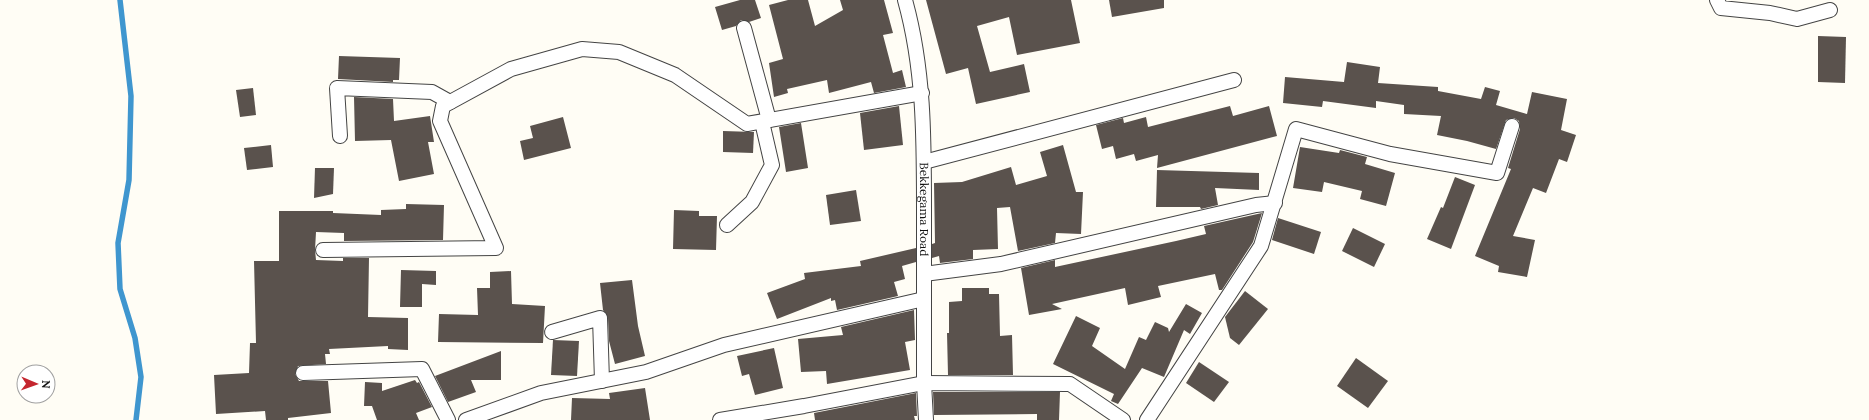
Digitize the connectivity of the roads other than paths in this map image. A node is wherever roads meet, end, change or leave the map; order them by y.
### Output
1 (905, 0) edge
2 (1717, 0) edge
3 (1830, 10) dead end
4 (744, 28) dead end
5 (1234, 80) dead end
6 (922, 93) junction
7 (450, 102) junction
8 (766, 121) junction
9 (1512, 126) dead end
10 (340, 136) dead end
11 (924, 162) junction
12 (1275, 203) junction
13 (728, 224) dead end
14 (323, 250) dead end
15 (924, 274) junction
16 (924, 299) junction
17 (552, 332) dead end
18 (303, 372) dead end
19 (602, 381) junction
20 (924, 384) junction
21 (448, 420) edge
22 (466, 420) edge
23 (720, 420) edge
24 (926, 420) edge
25 (1123, 420) edge
26 (1146, 420) edge

1 - 6 street, Bekkegama Road
2 - 3 street
4 - 8 street
5 - 11 street
6 - 8 street
6 - 11 street, Bekkegama Road
7 - 8 street
7 - 10 street
7 - 14 street
8 - 13 street
9 - 12 street
11 - 15 street, Bekkegama Road
12 - 15 street
12 - 26 street
15 - 16 street, Bekkegama Road
16 - 19 street
16 - 20 street, Bekkegama Road
17 - 19 street
18 - 21 street
19 - 22 street
20 - 23 street
20 - 24 street, Bekkegama Road
20 - 25 street

